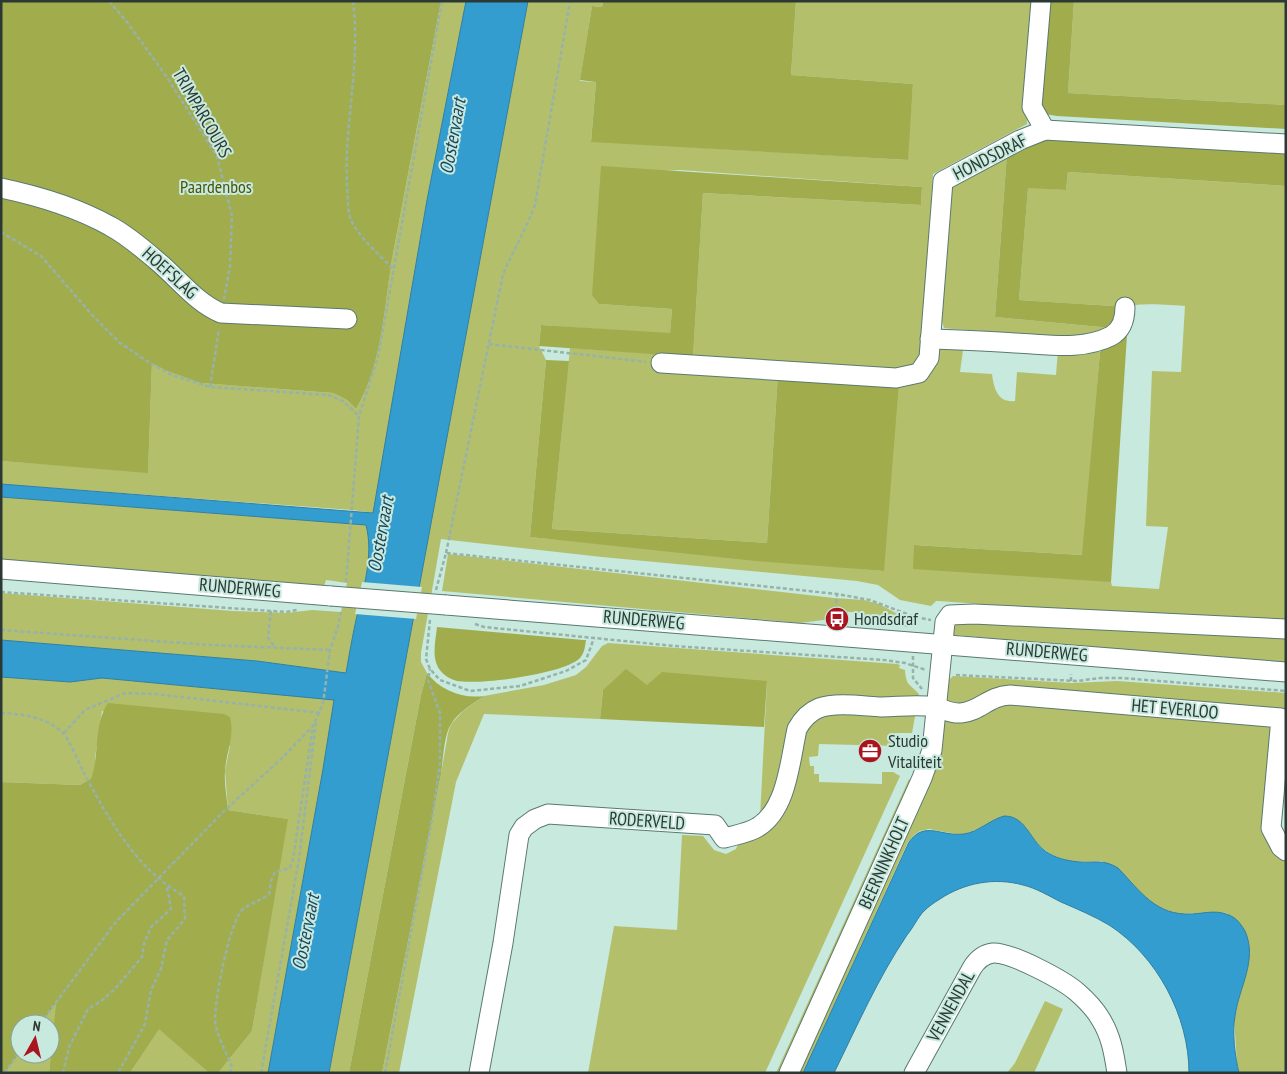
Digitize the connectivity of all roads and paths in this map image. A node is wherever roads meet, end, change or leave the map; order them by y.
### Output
1 (109, 1) edge
2 (353, 1) edge
3 (442, 1) edge
4 (570, 1) edge
5 (1041, 1) edge
6 (1045, 130) junction
7 (1286, 144) edge
8 (1, 188) edge
9 (1, 232) edge
10 (394, 269) junction
11 (1125, 307) dead end
12 (221, 313) junction
13 (347, 319) dead end
14 (930, 339) junction
15 (489, 344) junction
16 (661, 363) joint
17 (210, 386) junction
18 (359, 416) junction
19 (350, 536) dead end
20 (446, 553) dead end
21 (1, 569) edge
22 (1, 592) edge
23 (837, 594) dead end
24 (304, 609) dead end
25 (271, 611) junction
26 (834, 616) dead end
27 (915, 617) dead end
28 (470, 623) dead end
29 (1286, 629) edge
30 (1, 630) edge
31 (914, 641) junction
32 (942, 643) junction
33 (275, 647) junction
34 (330, 650) dead end
35 (912, 664) junction
36 (327, 665) dead end
37 (430, 669) dead end
38 (1286, 672) edge
39 (939, 674) junction
40 (1071, 674) dead end
41 (1071, 681) junction
42 (1286, 691) edge
43 (929, 707) junction
44 (1, 713) edge
45 (320, 713) junction
46 (317, 721) junction
47 (313, 726) junction
48 (64, 733) junction
49 (1286, 851) edge
50 (158, 877) junction
51 (167, 887) junction
52 (47, 1014) edge
53 (63, 1073) edge
54 (118, 1073) edge
55 (230, 1073) edge
56 (261, 1073) edge
57 (385, 1073) edge
58 (479, 1073) edge
59 (789, 1073) edge
60 (914, 1073) edge
61 (1117, 1073) edge

1 - 12 path, TRIMPARCOURS
2 - 10 path
3 - 10 path
4 - 15 path
5 - 6 street, HONDSDRAF
6 - 7 street, HONDSDRAF
6 - 14 street, HONDSDRAF
8 - 12 street, HOEFSLAG
9 - 17 path
10 - 18 path
11 - 14 street
12 - 13 street, HOEFSLAG
12 - 17 path, TRIMPARCOURS
14 - 16 street, HONDSDRAF
15 - 16 path
15 - 20 path
17 - 18 path
18 - 19 path
21 - 31 street, RUNDERWEG, bridge
22 - 25 path, RUNDERWEG
23 - 26 path
24 - 25 path, RUNDERWEG
25 - 33 path
27 - 31 path
28 - 35 path, RUNDERWEG
29 - 32 street
30 - 33 path
31 - 32 street, RUNDERWEG
31 - 35 path
32 - 38 street, RUNDERWEG
32 - 39 street, BEERNINKHOLT
33 - 34 path
35 - 39 path, RUNDERWEG
35 - 43 path
36 - 45 path
37 - 57 path
39 - 41 path, RUNDERWEG
39 - 43 street, BEERNINKHOLT
40 - 41 path
41 - 42 path, RUNDERWEG
43 - 49 street, HET EVERLOO
43 - 58 street, RODERVELD
43 - 59 street, BEERNINKHOLT
44 - 48 path
45 - 46 path
45 - 48 path
46 - 47 path
46 - 56 path
47 - 50 path
47 - 55 path
48 - 50 path
50 - 51 path
50 - 52 path
51 - 53 path
51 - 54 path
60 - 61 street, VENNENDAL

